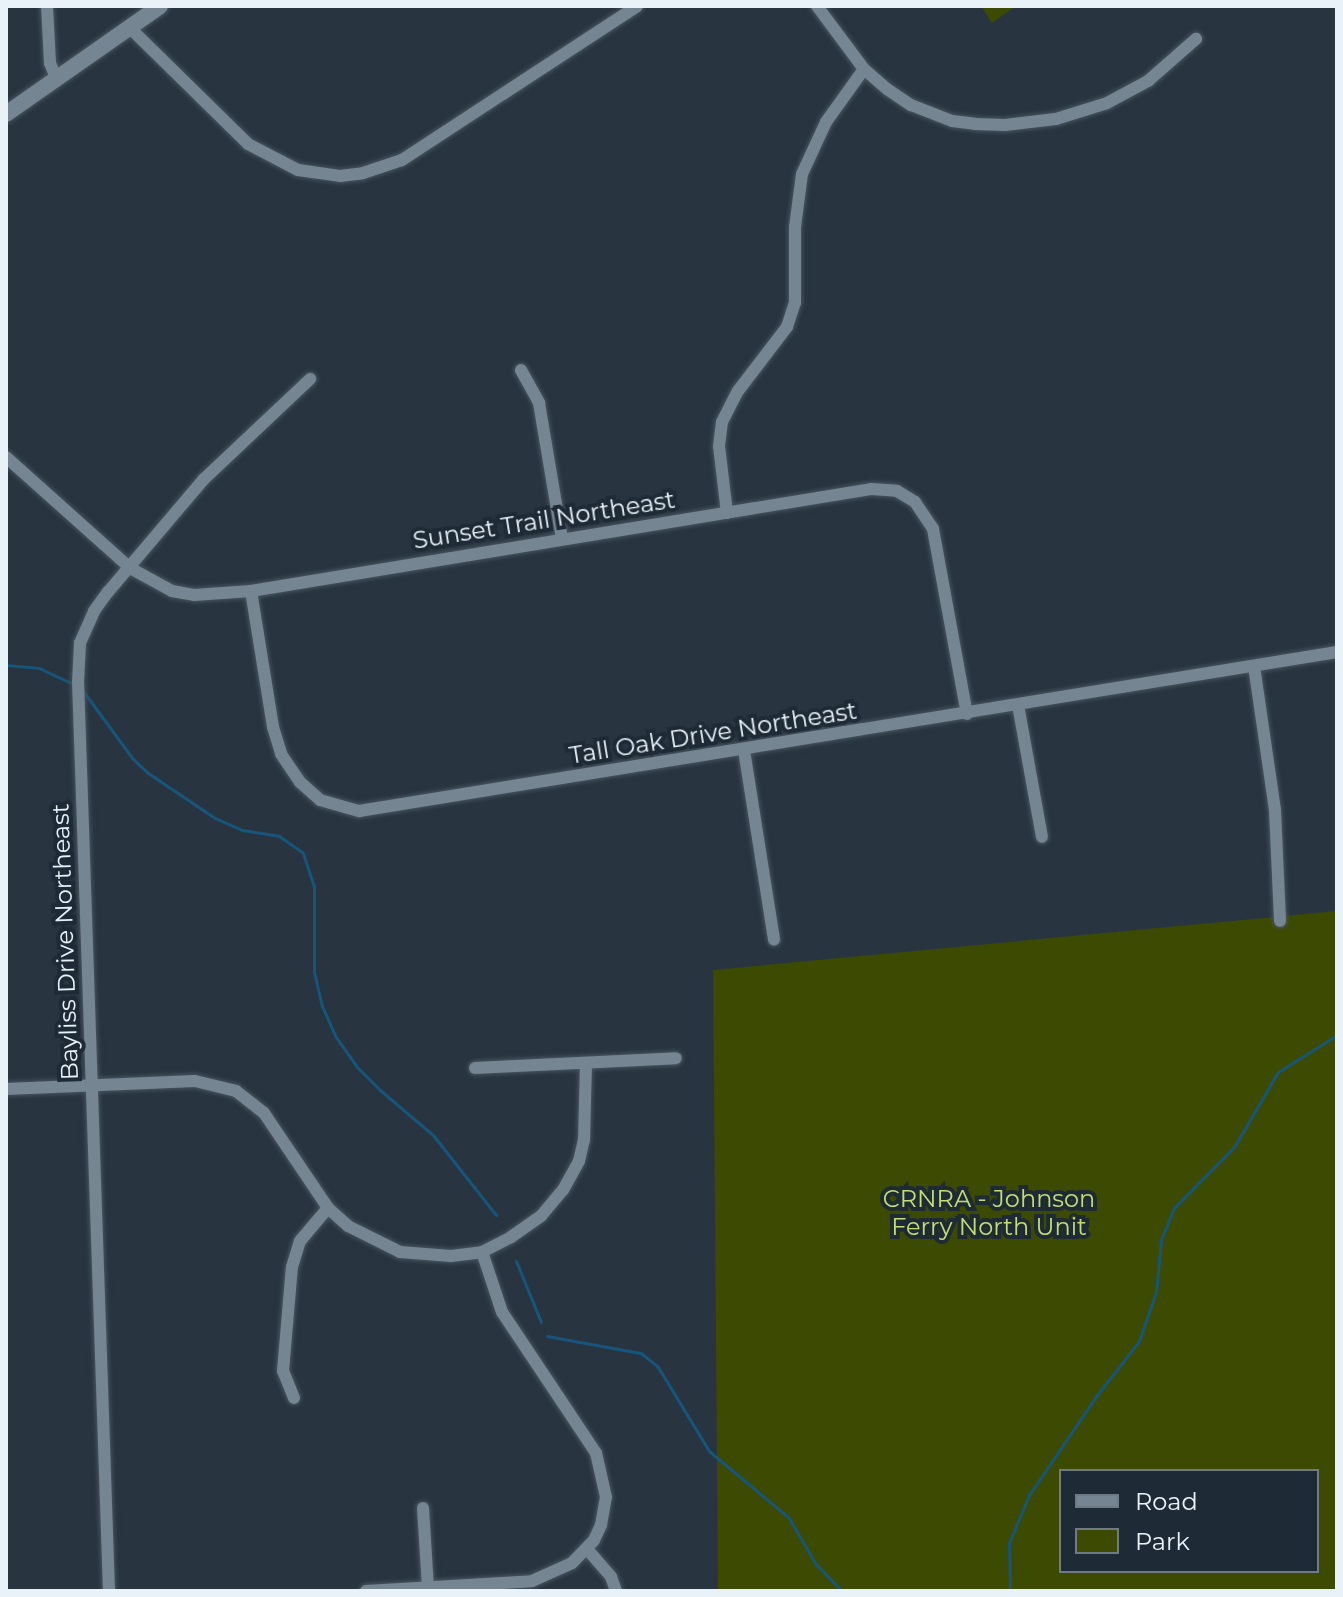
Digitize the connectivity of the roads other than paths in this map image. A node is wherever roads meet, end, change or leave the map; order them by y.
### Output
1 (47, 6) edge
2 (160, 6) edge
3 (637, 6) edge
4 (817, 6) edge
5 (129, 27) junction
6 (1196, 39) dead end
7 (864, 69) junction
8 (56, 78) junction
9 (6, 114) edge
10 (521, 370) dead end
11 (310, 379) dead end
12 (6, 457) edge
13 (727, 513) junction
14 (562, 539) junction
15 (130, 568) junction
16 (251, 591) junction
17 (1337, 652) edge
18 (1254, 666) junction
19 (1018, 705) junction
20 (967, 714) junction
21 (744, 750) junction
22 (1042, 837) dead end
23 (1280, 921) dead end
24 (774, 940) dead end
25 (676, 1058) dead end
26 (586, 1063) junction
27 (475, 1068) dead end
28 (91, 1086) junction
29 (6, 1089) edge
30 (328, 1208) junction
31 (482, 1252) junction
32 (294, 1398) dead end
33 (423, 1508) dead end
34 (587, 1549) junction
35 (428, 1587) junction
36 (109, 1591) edge
37 (366, 1591) edge
38 (616, 1591) edge

1 - 8 street
2 - 5 street
3 - 5 street
4 - 7 street
5 - 8 street
6 - 7 street
7 - 13 street
8 - 9 street
10 - 14 street
11 - 15 street, Bayliss Drive Northeast
12 - 15 street, Sunset Trail Northeast
13 - 14 street, Sunset Trail Northeast
13 - 20 street, Sunset Trail Northeast
14 - 16 street, Sunset Trail Northeast
15 - 16 street, Sunset Trail Northeast
15 - 28 street, Bayliss Drive Northeast
16 - 21 street, Tall Oak Drive Northeast
17 - 18 street, Tall Oak Drive Northeast
18 - 19 street, Tall Oak Drive Northeast
18 - 23 street
19 - 20 street, Tall Oak Drive Northeast
19 - 22 street
20 - 21 street, Tall Oak Drive Northeast
21 - 24 street
25 - 26 street
26 - 27 street
26 - 31 street
28 - 29 street
28 - 30 street
28 - 36 street, Bayliss Drive Northeast
30 - 31 street
30 - 32 street
31 - 34 street
33 - 35 street
34 - 35 street
34 - 38 street
35 - 37 street

